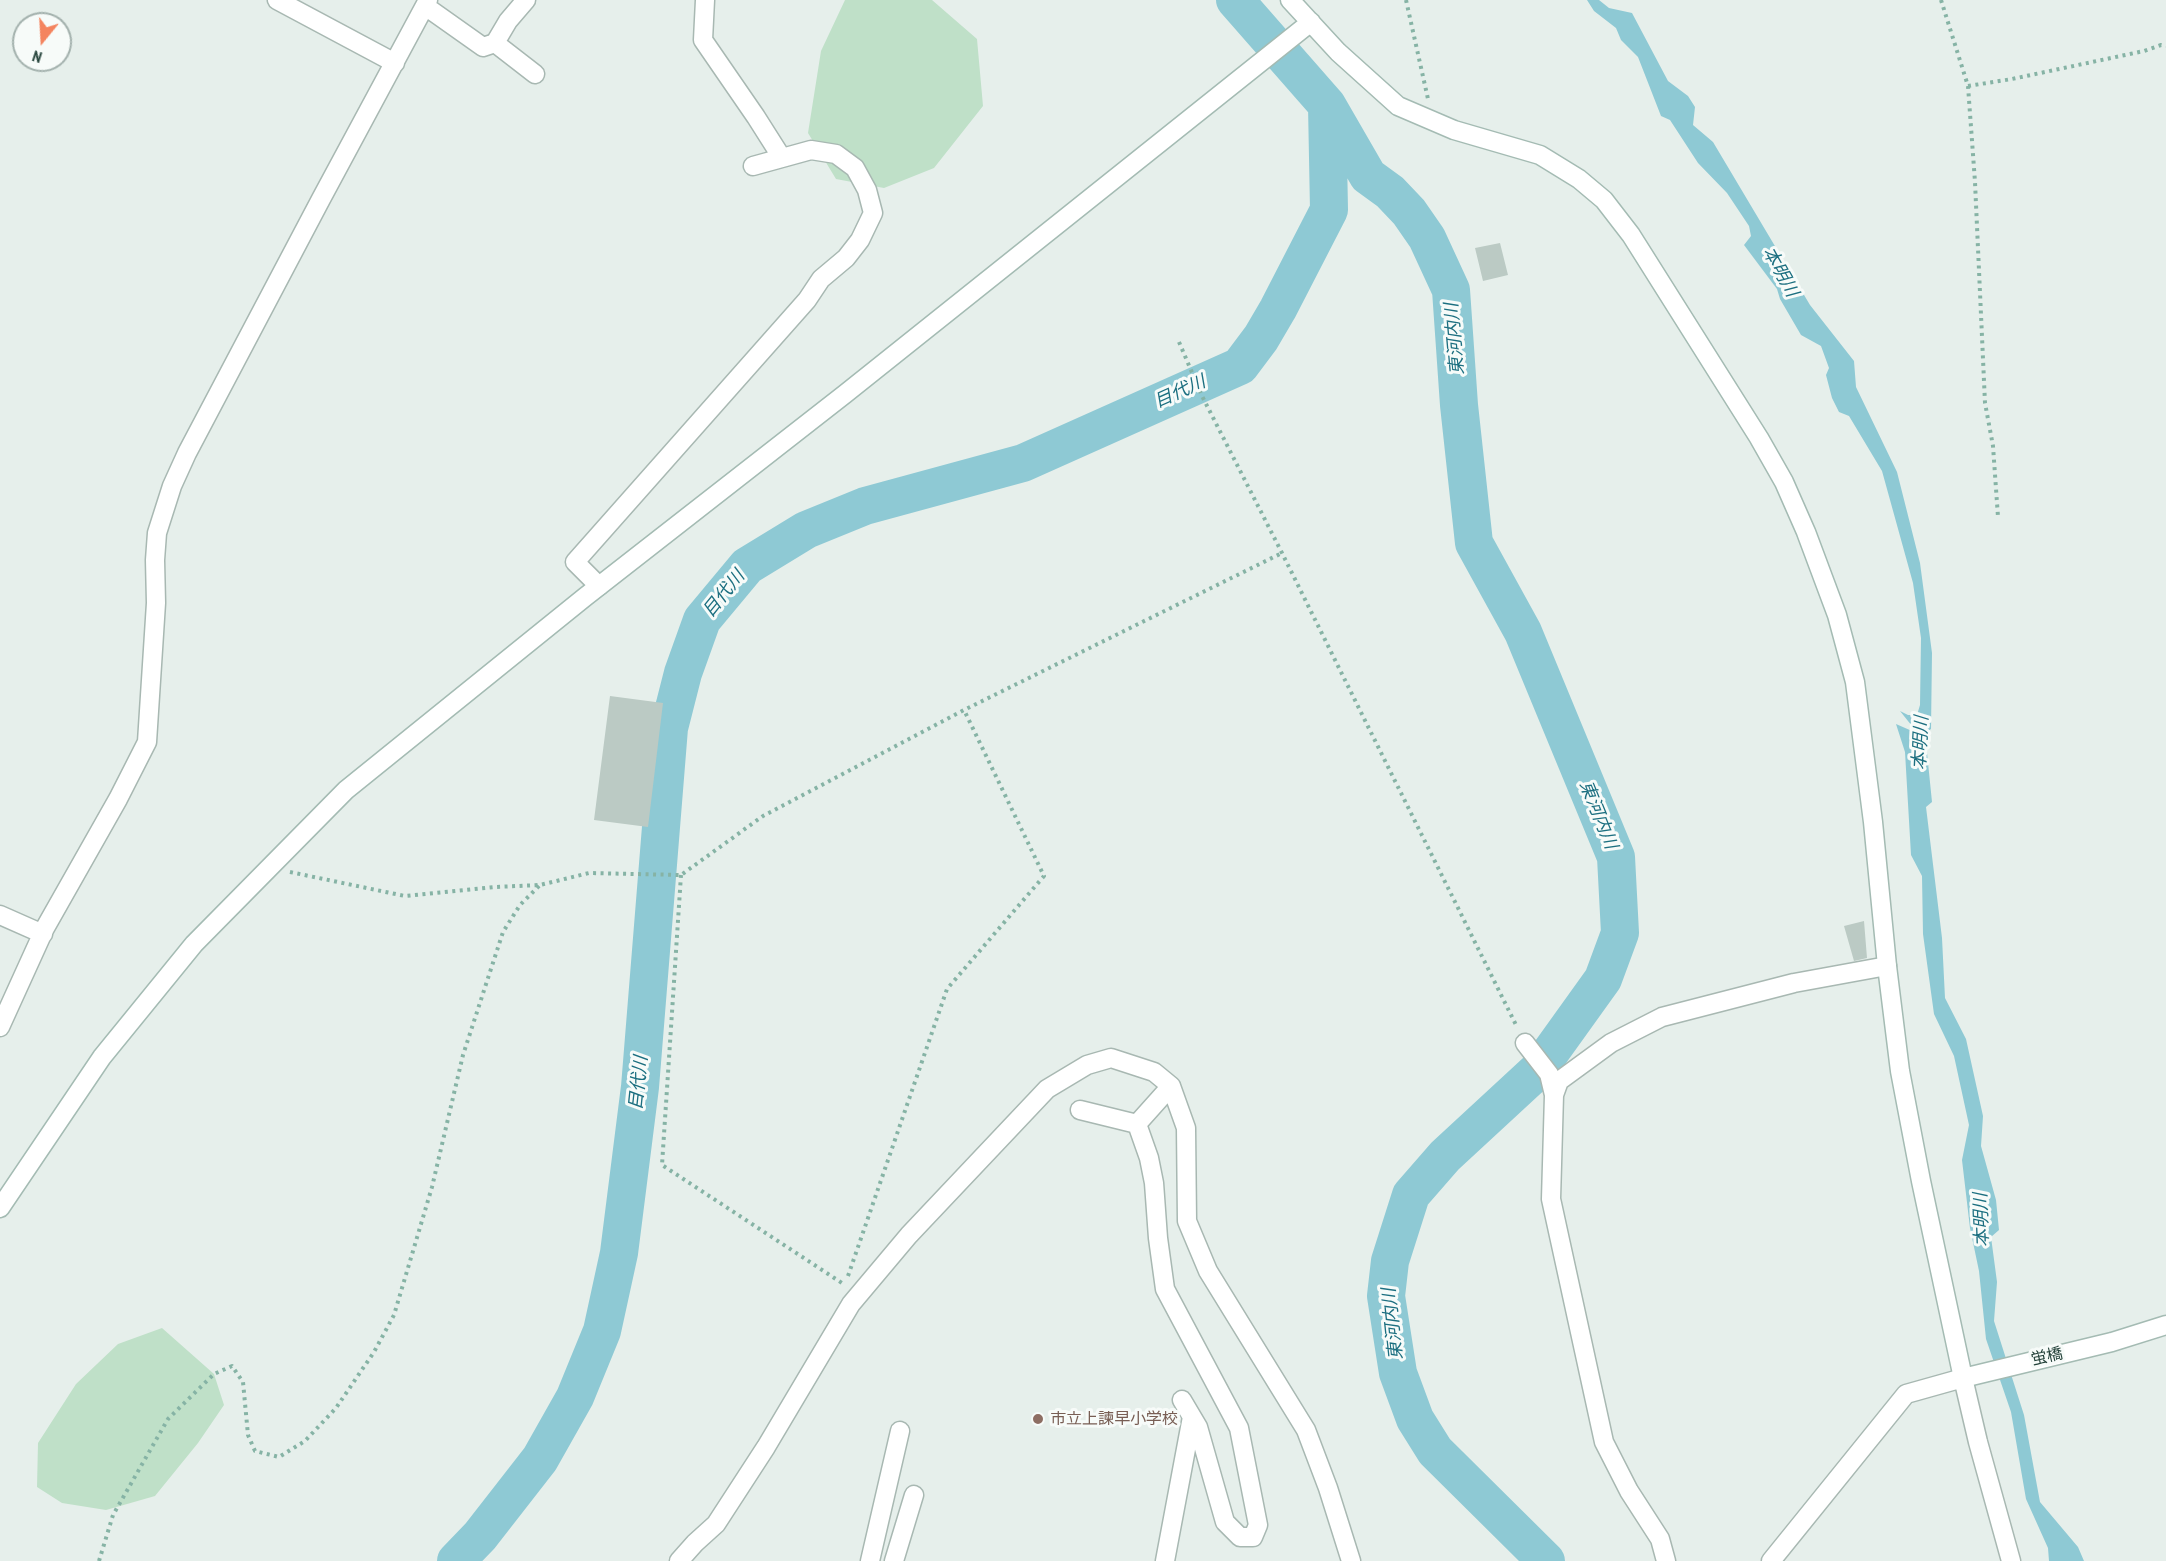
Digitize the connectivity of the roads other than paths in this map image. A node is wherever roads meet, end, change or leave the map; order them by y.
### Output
1 (277, 0) edge
2 (526, 0) edge
3 (705, 0) edge
4 (1290, 0) edge
5 (427, 3) edge
6 (1305, 27) junction
7 (495, 43) junction
8 (395, 63) junction
9 (535, 74) dead end
10 (782, 158) junction
11 (753, 166) dead end
12 (599, 586) junction
13 (0, 915) edge
14 (43, 934) junction
15 (1887, 966) junction
16 (5, 1002) edge
17 (0, 1027) edge
18 (1525, 1043) road end
19 (1171, 1086) junction
20 (1554, 1095) junction
21 (1080, 1110) dead end
22 (1137, 1124) junction
23 (0, 1208) edge
24 (2166, 1325) edge
25 (1963, 1378) junction
26 (1182, 1400) dead end
27 (1192, 1417) junction
28 (900, 1431) dead end
29 (914, 1495) dead end
30 (680, 1561) edge
31 (870, 1561) edge
32 (894, 1561) edge
33 (1165, 1561) edge
34 (1351, 1561) edge
35 (1666, 1561) edge
36 (1771, 1561) edge
37 (2011, 1561) edge

1 - 8 street
2 - 7 street
3 - 10 street
4 - 6 street
5 - 7 street
5 - 8 street
6 - 12 street
6 - 15 street
7 - 9 street
8 - 14 street
10 - 11 street
10 - 12 street
12 - 23 street
13 - 14 street
14 - 16 street
15 - 20 street
15 - 25 street
16 - 17 street
18 - 20 street
19 - 22 street
19 - 30 street
19 - 34 street
20 - 35 street
21 - 22 street
22 - 27 street
24 - 25 street, 蛍橋
25 - 36 street, 蛍橋
25 - 37 street
26 - 27 street
27 - 33 street
28 - 31 street
29 - 32 street

